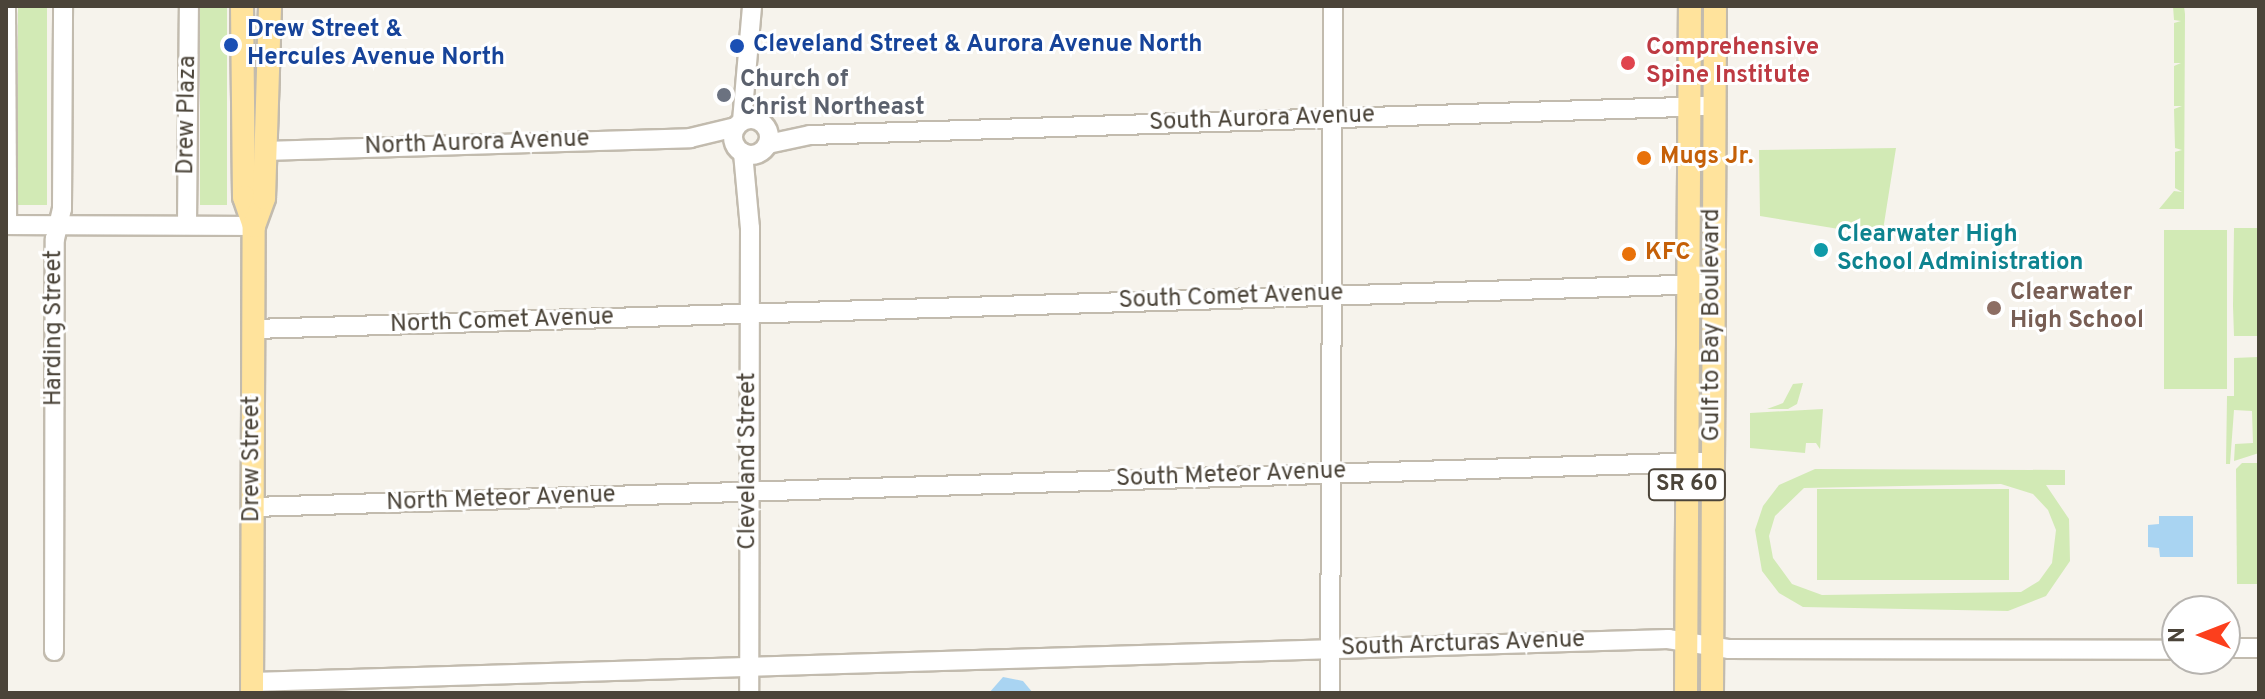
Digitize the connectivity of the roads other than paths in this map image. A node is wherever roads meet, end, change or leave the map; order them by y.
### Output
1 (6, 6) edge
2 (63, 6) edge
3 (189, 6) edge
4 (242, 6) edge
5 (270, 6) edge
6 (1333, 6) edge
7 (1690, 6) edge
8 (1715, 6) edge
9 (752, 14) edge
10 (1715, 106) junction
11 (1689, 107) junction
12 (1332, 117) junction
13 (739, 124) junction
14 (690, 138) junction
15 (756, 141) junction
16 (264, 151) junction
17 (58, 224) junction
18 (6, 225) edge
19 (187, 225) junction
20 (254, 226) junction
21 (1688, 284) junction
22 (1714, 284) junction
23 (1331, 295) junction
24 (749, 314) junction
25 (254, 329) junction
26 (1687, 395) junction
27 (1712, 396) junction
28 (1687, 462) junction
29 (1713, 462) junction
30 (1330, 472) junction
31 (748, 492) junction
32 (253, 507) junction
33 (1686, 642) junction
34 (1712, 646) junction
35 (1330, 649) junction
36 (2161, 650) edge
37 (54, 651) dead end
38 (749, 668) junction
39 (252, 688) edge
40 (749, 693) edge
41 (1330, 693) edge
42 (1686, 693) edge
43 (1712, 693) edge

1 - 18 street
2 - 17 street, Harding Street
3 - 19 street, Drew Plaza
4 - 20 main road, Drew Street
5 - 16 main road, Drew Street
6 - 12 street
7 - 11 main road, Gulf to Bay Boulevard / SR 60
8 - 10 main road, Gulf to Bay Boulevard / SR 60
9 - 13 street, Cleveland Street
9 - 15 street, Cleveland Street
10 - 11 street, South Aurora Avenue
10 - 22 main road, Gulf to Bay Boulevard / SR 60
11 - 12 street, South Aurora Avenue
11 - 21 main road, Gulf to Bay Boulevard / SR 60
12 - 15 street, South Aurora Avenue
12 - 23 street
13 - 14 street, North Aurora Avenue
13 - 15 street, North Aurora Avenue
13 - 15 street, Cleveland Street
14 - 15 street, North Aurora Avenue
14 - 16 street, North Aurora Avenue
15 - 24 street, Cleveland Street
16 - 20 main road, Drew Street
17 - 18 street
17 - 19 street
17 - 37 street, Harding Street
19 - 20 street
20 - 25 main road, Drew Street
21 - 22 street, South Comet Avenue
21 - 23 street, South Comet Avenue
21 - 26 main road, Gulf to Bay Boulevard / SR 60
22 - 27 main road, Gulf to Bay Boulevard / SR 60
23 - 24 street, South Comet Avenue
23 - 30 street
24 - 25 street, North Comet Avenue
24 - 31 street, Cleveland Street
25 - 32 main road, Drew Street
26 - 27 street
26 - 28 main road, Gulf to Bay Boulevard / SR 60
27 - 29 main road, Gulf to Bay Boulevard / SR 60
28 - 29 street, South Meteor Avenue
28 - 30 street, South Meteor Avenue
28 - 33 main road, Gulf to Bay Boulevard / SR 60
29 - 34 main road, Gulf to Bay Boulevard / SR 60
30 - 31 street, South Meteor Avenue
30 - 35 street
31 - 32 street, North Meteor Avenue
31 - 38 street, Cleveland Street
32 - 39 main road, Drew Street
33 - 34 street, South Arcturas Avenue
33 - 35 street, South Arcturas Avenue
33 - 42 main road, Gulf to Bay Boulevard / SR 60
34 - 36 street, South Arcturas Avenue
34 - 43 main road, Gulf to Bay Boulevard / SR 60
35 - 38 street, South Arcturas Avenue
35 - 41 street
38 - 39 street, South Arcturas Avenue
38 - 40 street, Cleveland Street

